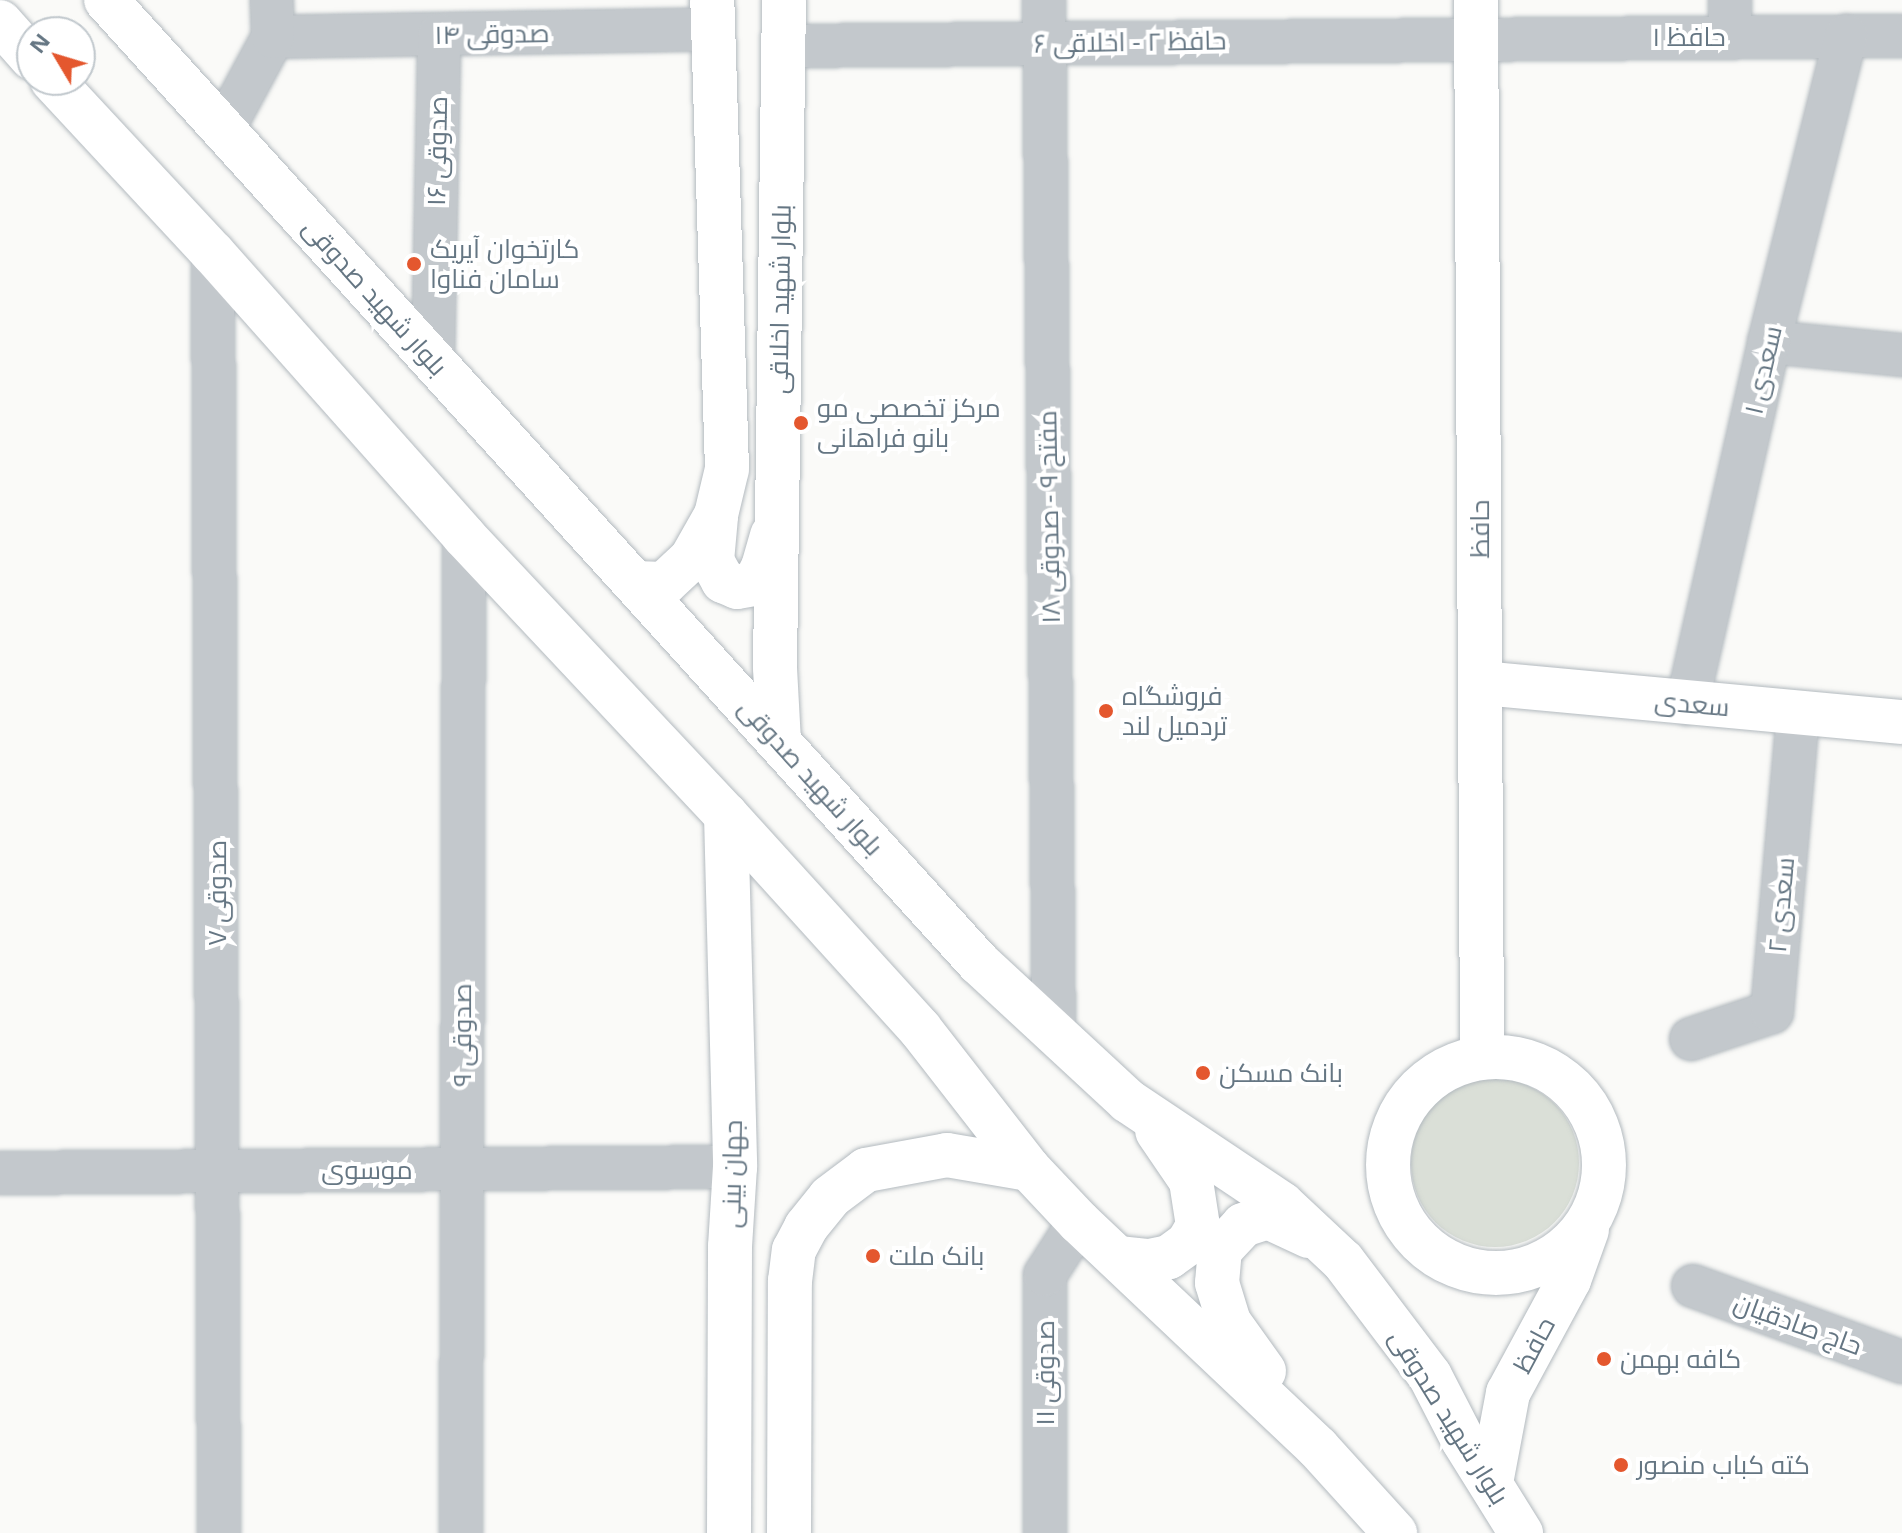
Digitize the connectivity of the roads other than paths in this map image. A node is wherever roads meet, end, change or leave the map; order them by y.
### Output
1 (106, 0) edge
2 (784, 0) edge
3 (1044, 0) edge
4 (712, 15) edge
5 (272, 18) edge
6 (1730, 18) edge
7 (1476, 19) edge
8 (0, 22) edge
9 (439, 35) junction
10 (1846, 36) junction
11 (1902, 36) edge
12 (16, 40) edge
13 (1044, 43) junction
14 (784, 46) junction
15 (67, 96) edge
16 (224, 128) junction
17 (213, 253) junction
18 (1769, 342) junction
19 (1902, 355) edge
20 (433, 362) junction
21 (716, 515) junction
22 (776, 519) junction
23 (464, 536) junction
24 (635, 583) junction
25 (1481, 683) junction
26 (1687, 704) junction
27 (1798, 714) junction
28 (1902, 722) edge
29 (779, 742) junction
30 (726, 815) junction
31 (1054, 1034) junction
32 (1691, 1039) dead end
33 (1482, 1057) junction
34 (1128, 1101) junction
35 (735, 1167) junction
36 (461, 1169) junction
37 (1029, 1169) junction
38 (218, 1171) junction
39 (0, 1173) edge
40 (1593, 1212) junction
41 (1079, 1222) junction
42 (730, 1247) junction
43 (794, 1250) junction
44 (1118, 1258) junction
45 (1343, 1261) junction
46 (1693, 1286) dead end
47 (1902, 1362) edge
48 (1318, 1448) junction
49 (1491, 1483) junction
50 (219, 1533) edge
51 (461, 1533) edge
52 (729, 1533) edge
53 (789, 1533) edge
54 (1045, 1533) edge
55 (1395, 1533) edge
56 (1521, 1533) edge

1 - 16 main road, بلوار شهید صدوقی
2 - 14 main road, بلوار شهید اخلاقی
3 - 13 street, مفتح ۹ - صدوقی ۱۸
4 - 9 street, صدوقی ۱۴
4 - 21 main road, بلوار شهید اخلاقی
5 - 9 street, صدوقی ۱۴
5 - 16 street
6 - 7 street, حافظ ۱
6 - 10 street, حافظ ۱
7 - 13 street, حافظ ۲ - اخلاقی ۶
7 - 25 main road, حافظ
8 - 12 main road
9 - 20 street, صدوقی ۱۶
10 - 11 street, حافظ ۱
10 - 18 street, سعدی ۱
13 - 14 street, حافظ ۲ - اخلاقی ۶
13 - 31 street, مفتح ۹ - صدوقی ۱۸
14 - 22 main road, بلوار شهید اخلاقی
15 - 17 main road
16 - 20 main road, بلوار شهید صدوقی
17 - 23 main road
17 - 38 street, صدوقی ۷
18 - 19 street
18 - 26 street, سعدی ۱
20 - 24 main road, بلوار شهید صدوقی
21 - 22 main road
21 - 24 main road, بلوار شهید اخلاقی
22 - 29 main road, بلوار شهید اخلاقی
23 - 30 main road
23 - 36 street, صدوقی ۹
24 - 29 main road, بلوار شهید صدوقی
25 - 26 main road, سعدی
25 - 33 main road, حافظ
26 - 27 main road, سعدی
27 - 28 main road, سعدی
27 - 32 street, سعدی ۲
29 - 31 main road, بلوار شهید صدوقی
30 - 35 main road, جهان بینی
30 - 37 main road
31 - 34 main road, بلوار شهید صدوقی
33 - 40 main road
33 - 40 main road
34 - 44 main road
34 - 45 main road, بلوار شهید صدوقی
35 - 36 street, موسوی
35 - 42 main road, جهان بینی
36 - 38 street, موسوی
36 - 51 street, صدوقی ۹
37 - 41 main road
37 - 43 main road
38 - 39 street, موسوی
38 - 50 street, صدوقی ۷
40 - 49 main road, حافظ
41 - 44 main road
41 - 54 street, صدوقی ۱۱
42 - 43 main road
42 - 52 main road, جهان بینی
43 - 53 main road
44 - 48 main road
45 - 48 main road
45 - 49 main road, بلوار شهید صدوقی
46 - 47 street, حاج صادقیان
48 - 55 main road
49 - 56 main road, بلوار شهید صدوقی

